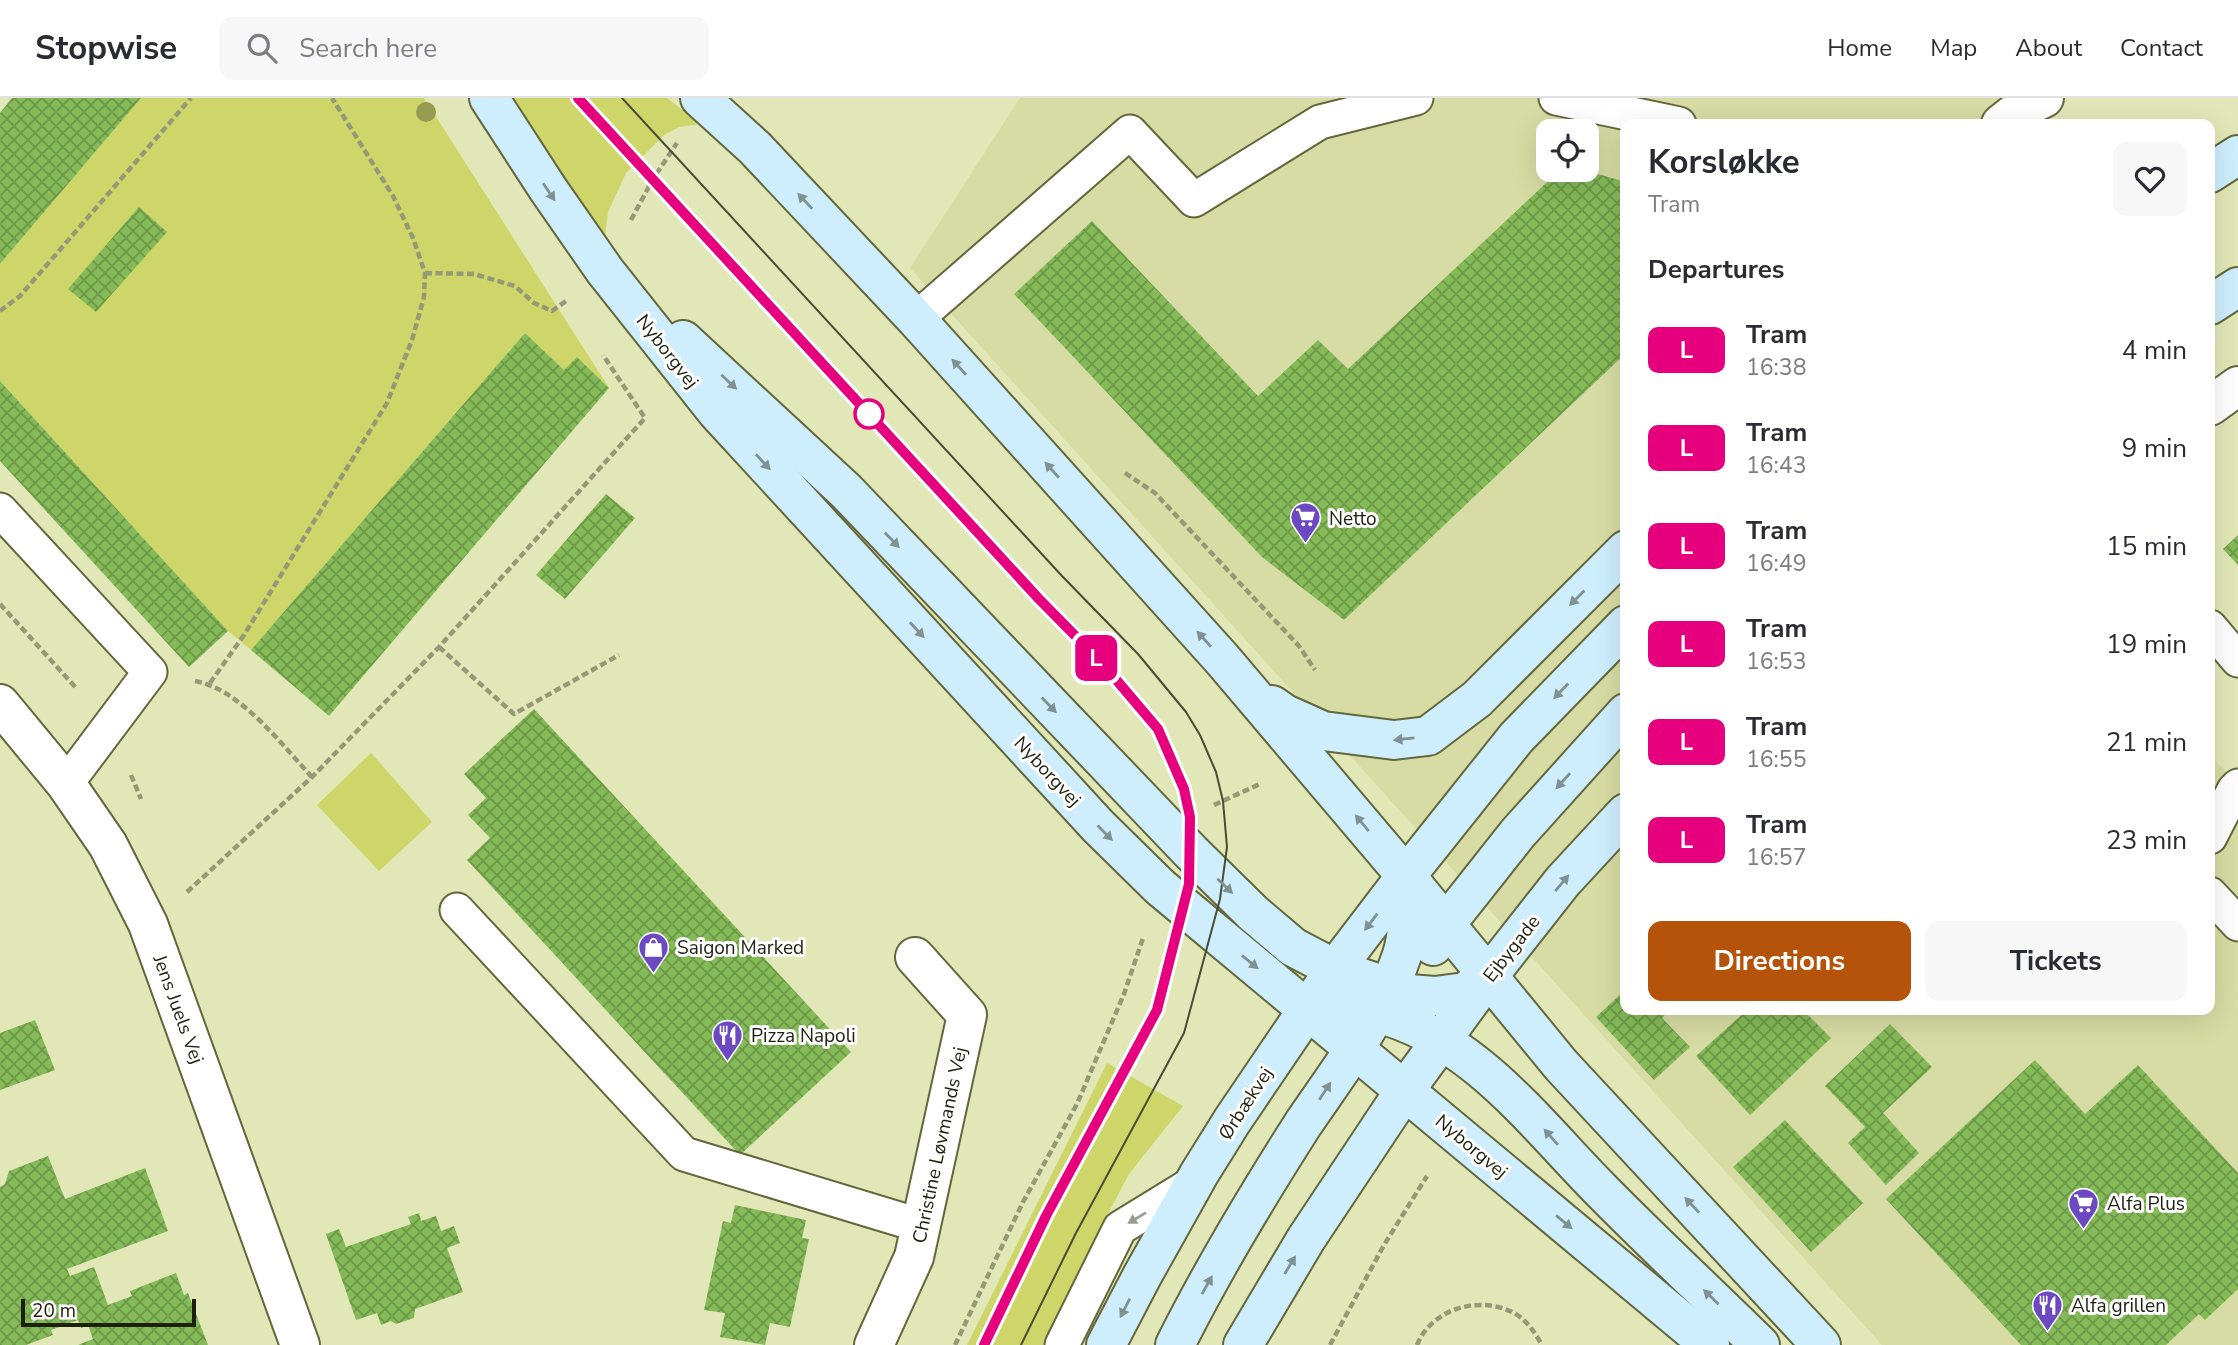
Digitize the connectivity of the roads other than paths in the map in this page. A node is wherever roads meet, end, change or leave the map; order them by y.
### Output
1 (489, 98) edge
2 (1416, 98) edge
3 (1556, 98) edge
4 (2044, 98) edge
5 (704, 99) edge
6 (1655, 119) edge
7 (2007, 119) edge
8 (2238, 155) edge
9 (2215, 170) edge
10 (606, 271) junction
11 (2238, 287) edge
12 (2215, 302) edge
13 (916, 319) junction
14 (2238, 386) edge
15 (2215, 402) edge
16 (0, 510) edge
17 (1620, 556) edge
18 (1620, 631) edge
19 (2215, 633) edge
20 (2238, 660) edge
21 (1250, 690) junction
22 (0, 704) edge
23 (1620, 720) edge
24 (66, 784) junction
25 (2238, 786) edge
26 (1620, 819) edge
27 (2215, 827) edge
28 (1406, 876) junction
29 (2215, 899) edge
30 (457, 910) dead end
31 (1446, 924) junction
32 (2238, 924) edge
33 (915, 957) dead end
34 (1335, 969) junction
35 (1489, 975) junction
36 (1394, 1004) junction
37 (1308, 1009) junction
38 (1440, 1041) junction
39 (1353, 1048) junction
40 (1405, 1090) junction
41 (1195, 1182) junction
42 (922, 1226) junction
43 (300, 1345) edge
44 (874, 1345) edge
45 (1062, 1345) edge
46 (1106, 1345) edge
47 (1175, 1345) edge
48 (1243, 1345) edge
49 (1710, 1345) edge
50 (1760, 1345) edge
51 (1821, 1345) edge

1 -> 10 main road, Nyborgvej
2 - 13 lane
3 - 6 lane
4 - 7 street
13 -> 5 main road
8 - 9 main road
10 -> 34 main road
10 -> 37 main road, Nyborgvej
11 - 12 main road
21 -> 13 main road
14 - 15 street
16 - 24 lane
17 -> 21 main road
18 -> 28 main road
19 - 20 lane
28 -> 21 main road
22 - 24 street, Jens Juels Vej
23 -> 31 main road
24 - 43 street, Jens Juels Vej
25 - 27 lane
35 -> 26 main road, Ejbygade
28 - 31 main road
28 -> 34 main road, Ørbækvej
28 - 36 main road
29 - 32 lane
30 - 42 lane
31 - 35 main road
31 - 36 main road
33 - 42 street, Christine Løvmands Vej
34 - 36 main road
34 - 37 main road, Ørbækvej
35 - 36 main road
35 - 38 main road, Ejbygade
51 -> 35 main road
36 - 37 main road
36 - 38 main road
36 - 39 main road
36 - 40 main road
37 - 39 main road, Nyborgvej
37 - 41 main road, Ørbækvej
38 - 40 main road, Ejbygade
50 -> 38 main road
39 - 40 main road, Nyborgvej
47 -> 39 main road
48 -> 40 main road
40 -> 49 main road, Nyborgvej
41 -> 45 lane
41 -> 46 main road, Ørbækvej
42 - 44 street, Christine Løvmands Vej

